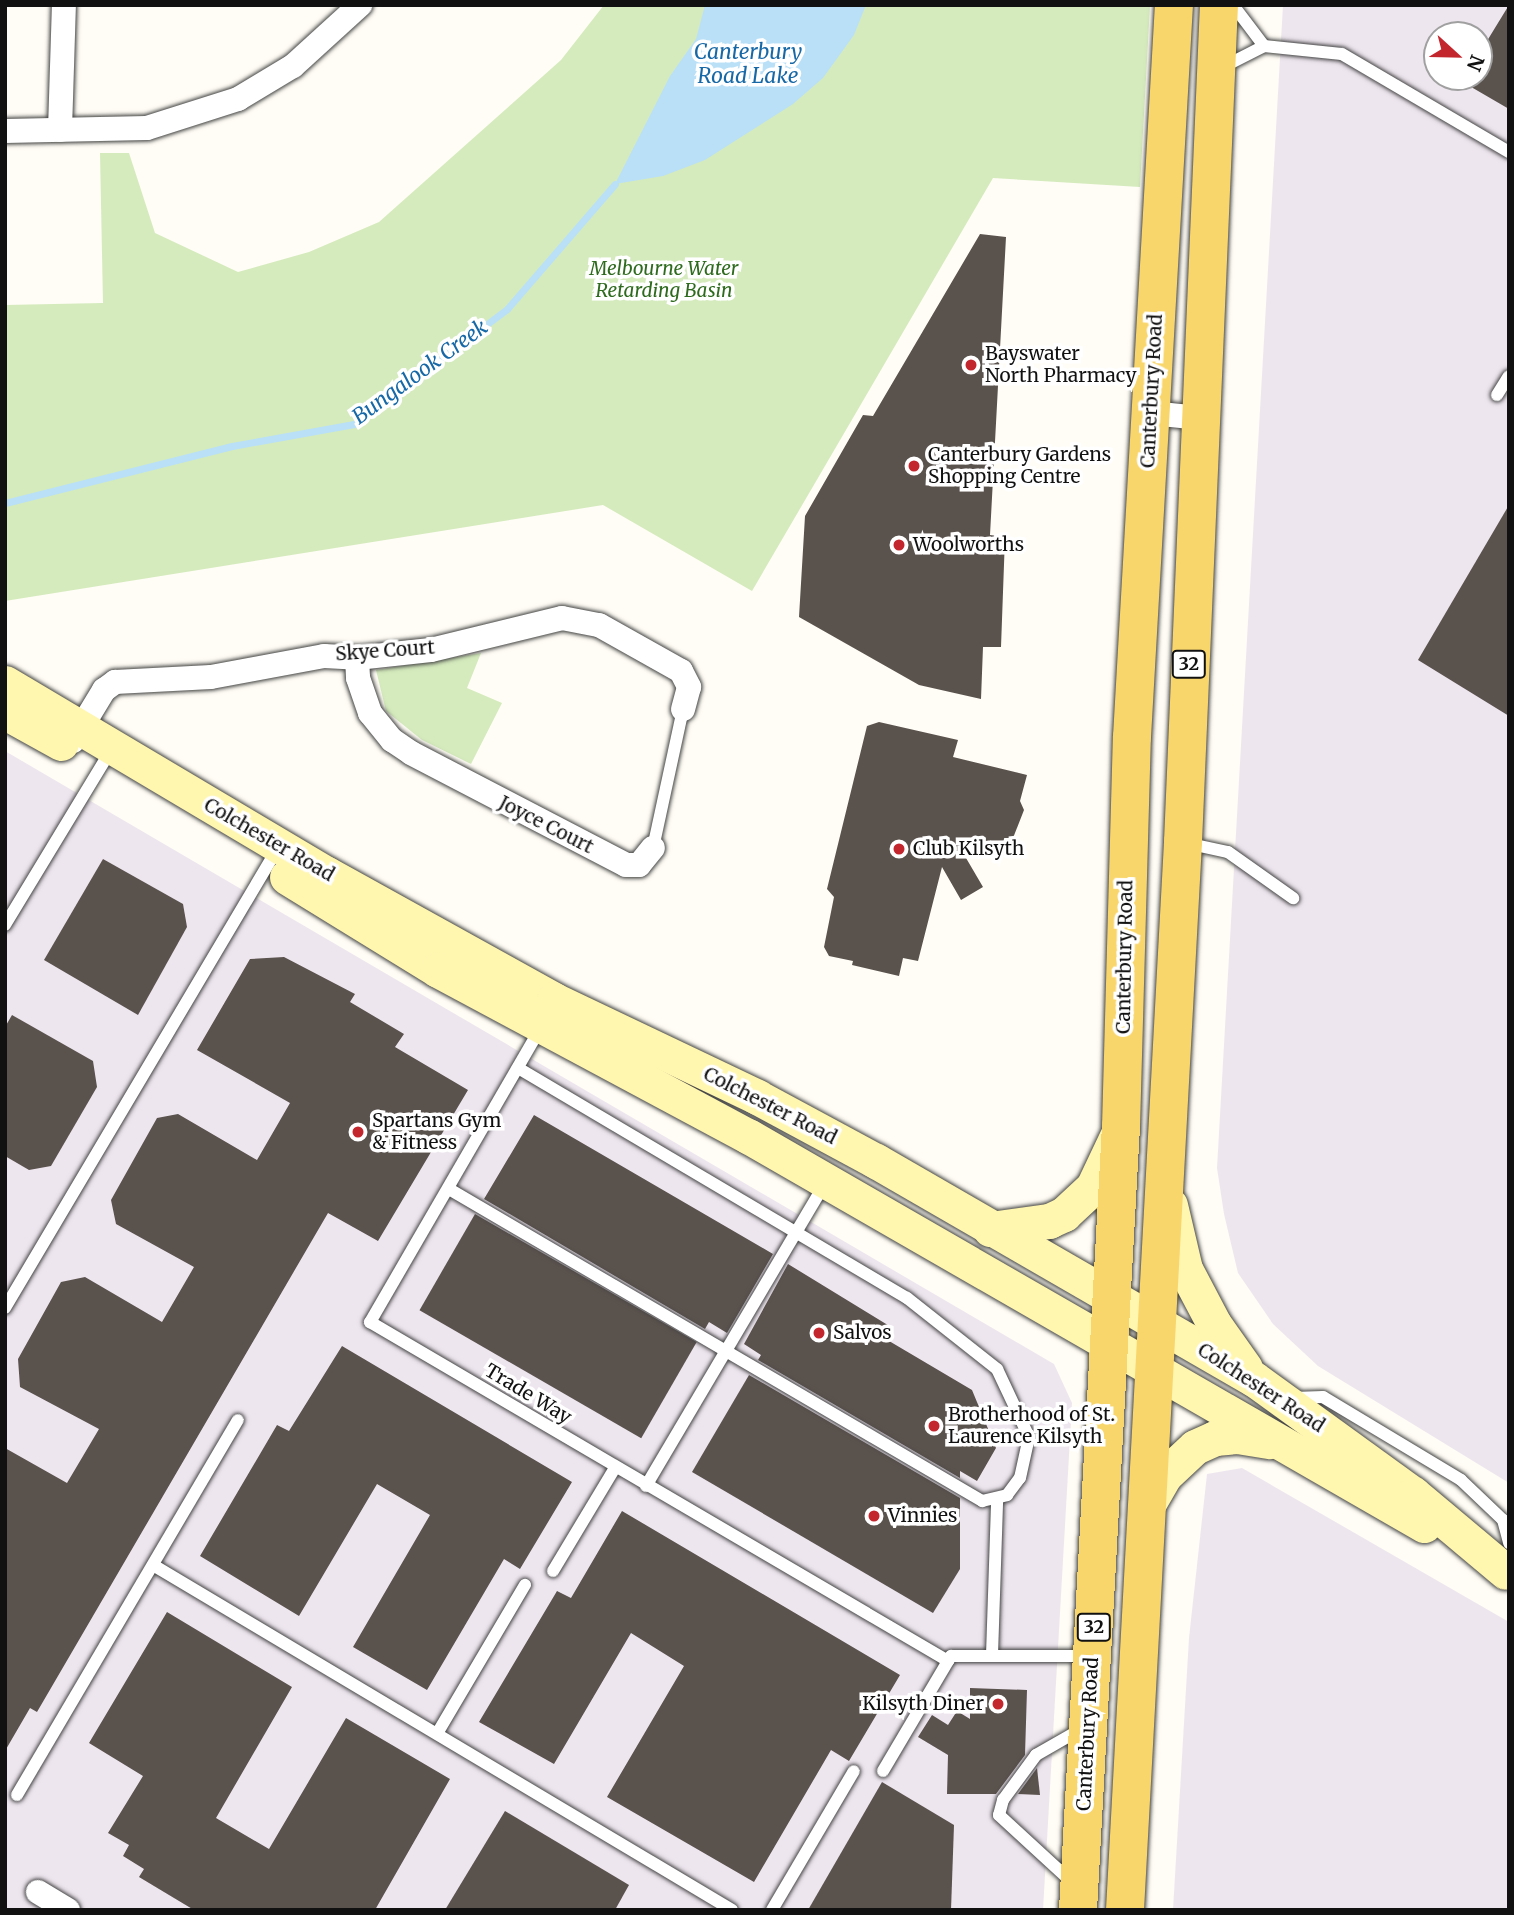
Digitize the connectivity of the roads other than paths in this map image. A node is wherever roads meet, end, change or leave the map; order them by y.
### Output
1 (64, 5) edge
2 (360, 5) edge
3 (1174, 5) edge
4 (1219, 5) edge
5 (1233, 5) edge
6 (1264, 46) junction
7 (1215, 76) junction
8 (60, 130) junction
9 (5, 131) edge
10 (1509, 152) edge
11 (1509, 376) edge
12 (1497, 396) dead end
13 (1151, 414) junction
14 (1199, 418) junction
15 (357, 657) junction
16 (5, 683) edge
17 (683, 709) joint
18 (5, 712) edge
19 (75, 738) junction
20 (107, 757) junction
21 (1129, 801) junction
22 (1184, 804) junction
23 (1128, 841) junction
24 (1183, 842) junction
25 (274, 856) junction
26 (643, 856) joint
27 (1293, 898) dead end
28 (5, 925) edge
29 (548, 1013) junction
30 (518, 1068) junction
31 (1121, 1127) junction
32 (1166, 1175) junction
33 (827, 1181) junction
34 (449, 1189) junction
35 (989, 1229) junction
36 (797, 1231) junction
37 (1112, 1296) junction
38 (5, 1308) edge
39 (1156, 1322) junction
40 (1109, 1343) junction
41 (726, 1352) junction
42 (1155, 1369) junction
43 (1254, 1379) junction
44 (237, 1420) dead end
45 (1277, 1442) junction
46 (615, 1468) junction
47 (646, 1486) junction
48 (997, 1501) junction
49 (1147, 1506) junction
50 (1508, 1554) edge
51 (153, 1564) junction
52 (553, 1571) dead end
53 (525, 1585) dead end
54 (992, 1656) junction
55 (1092, 1656) junction
56 (948, 1661) junction
57 (1088, 1725) junction
58 (438, 1732) junction
59 (854, 1771) dead end
60 (883, 1772) dead end
61 (17, 1795) dead end
62 (38, 1892) dead end
63 (1078, 1899) edge
64 (68, 1910) edge
65 (732, 1910) edge
66 (772, 1910) edge
67 (1125, 1910) edge

1 - 8 street
2 - 8 street
3 - 13 main road, Canterbury Road / 32
4 - 7 main road, 32
5 - 6 lane
6 - 7 lane
6 - 10 lane
7 - 14 main road, 32
8 - 9 street
11 - 12 lane
13 - 14 street
13 - 21 main road, Canterbury Road / 32
14 - 22 main road, 32
15 - 17 street, Skye Court
15 - 19 street, Skye Court
15 - 26 street, Joyce Court
16 - 19 main road, Colchester Road
17 - 26 lane, Joyce Court
18 - 19 main road, Colchester Road
19 - 20 main road, Colchester Road
20 - 25 main road, Colchester Road
20 - 28 lane
21 - 22 main road
21 - 23 main road, Canterbury Road / 32
22 - 24 main road, 32
23 - 24 main road
23 - 31 main road, Canterbury Road / 32
24 - 27 lane
24 - 32 main road, 32
25 - 29 main road, Colchester Road
25 - 38 lane
29 - 30 lane, Trade Way
29 - 33 main road, Colchester Road
29 - 35 main road, Colchester Road
30 - 34 lane, Trade Way
30 - 36 lane
31 - 35 main road
31 - 37 main road, Canterbury Road / 32
32 - 39 main road, 32
32 - 43 main road
33 - 36 lane
33 - 40 main road, Colchester Road
34 - 41 lane
34 - 46 lane, Trade Way
35 - 37 main road, Colchester Road
36 - 41 lane
36 - 48 lane
37 - 39 main road, Colchester Road
37 - 40 main road, Canterbury Road / 32
39 - 42 main road, 32
39 - 43 main road, Colchester Road
40 - 42 main road, Colchester Road
40 - 55 main road, Canterbury Road / 32
41 - 47 lane
41 - 48 lane
42 - 45 main road, Colchester Road
42 - 49 main road, 32
43 - 50 main road, Colchester Road
44 - 51 lane
45 - 49 main road
45 - 50 main road, Colchester Road
46 - 47 lane, Trade Way
46 - 52 lane
47 - 56 lane, Trade Way
48 - 54 lane
49 - 67 main road, 32
51 - 58 lane
51 - 61 lane
53 - 58 lane
54 - 55 lane
54 - 56 lane
55 - 57 main road, Canterbury Road / 32
56 - 60 lane
57 - 63 main road, Canterbury Road / 32
57 - 63 lane
58 - 65 lane
59 - 66 lane
62 - 64 street

